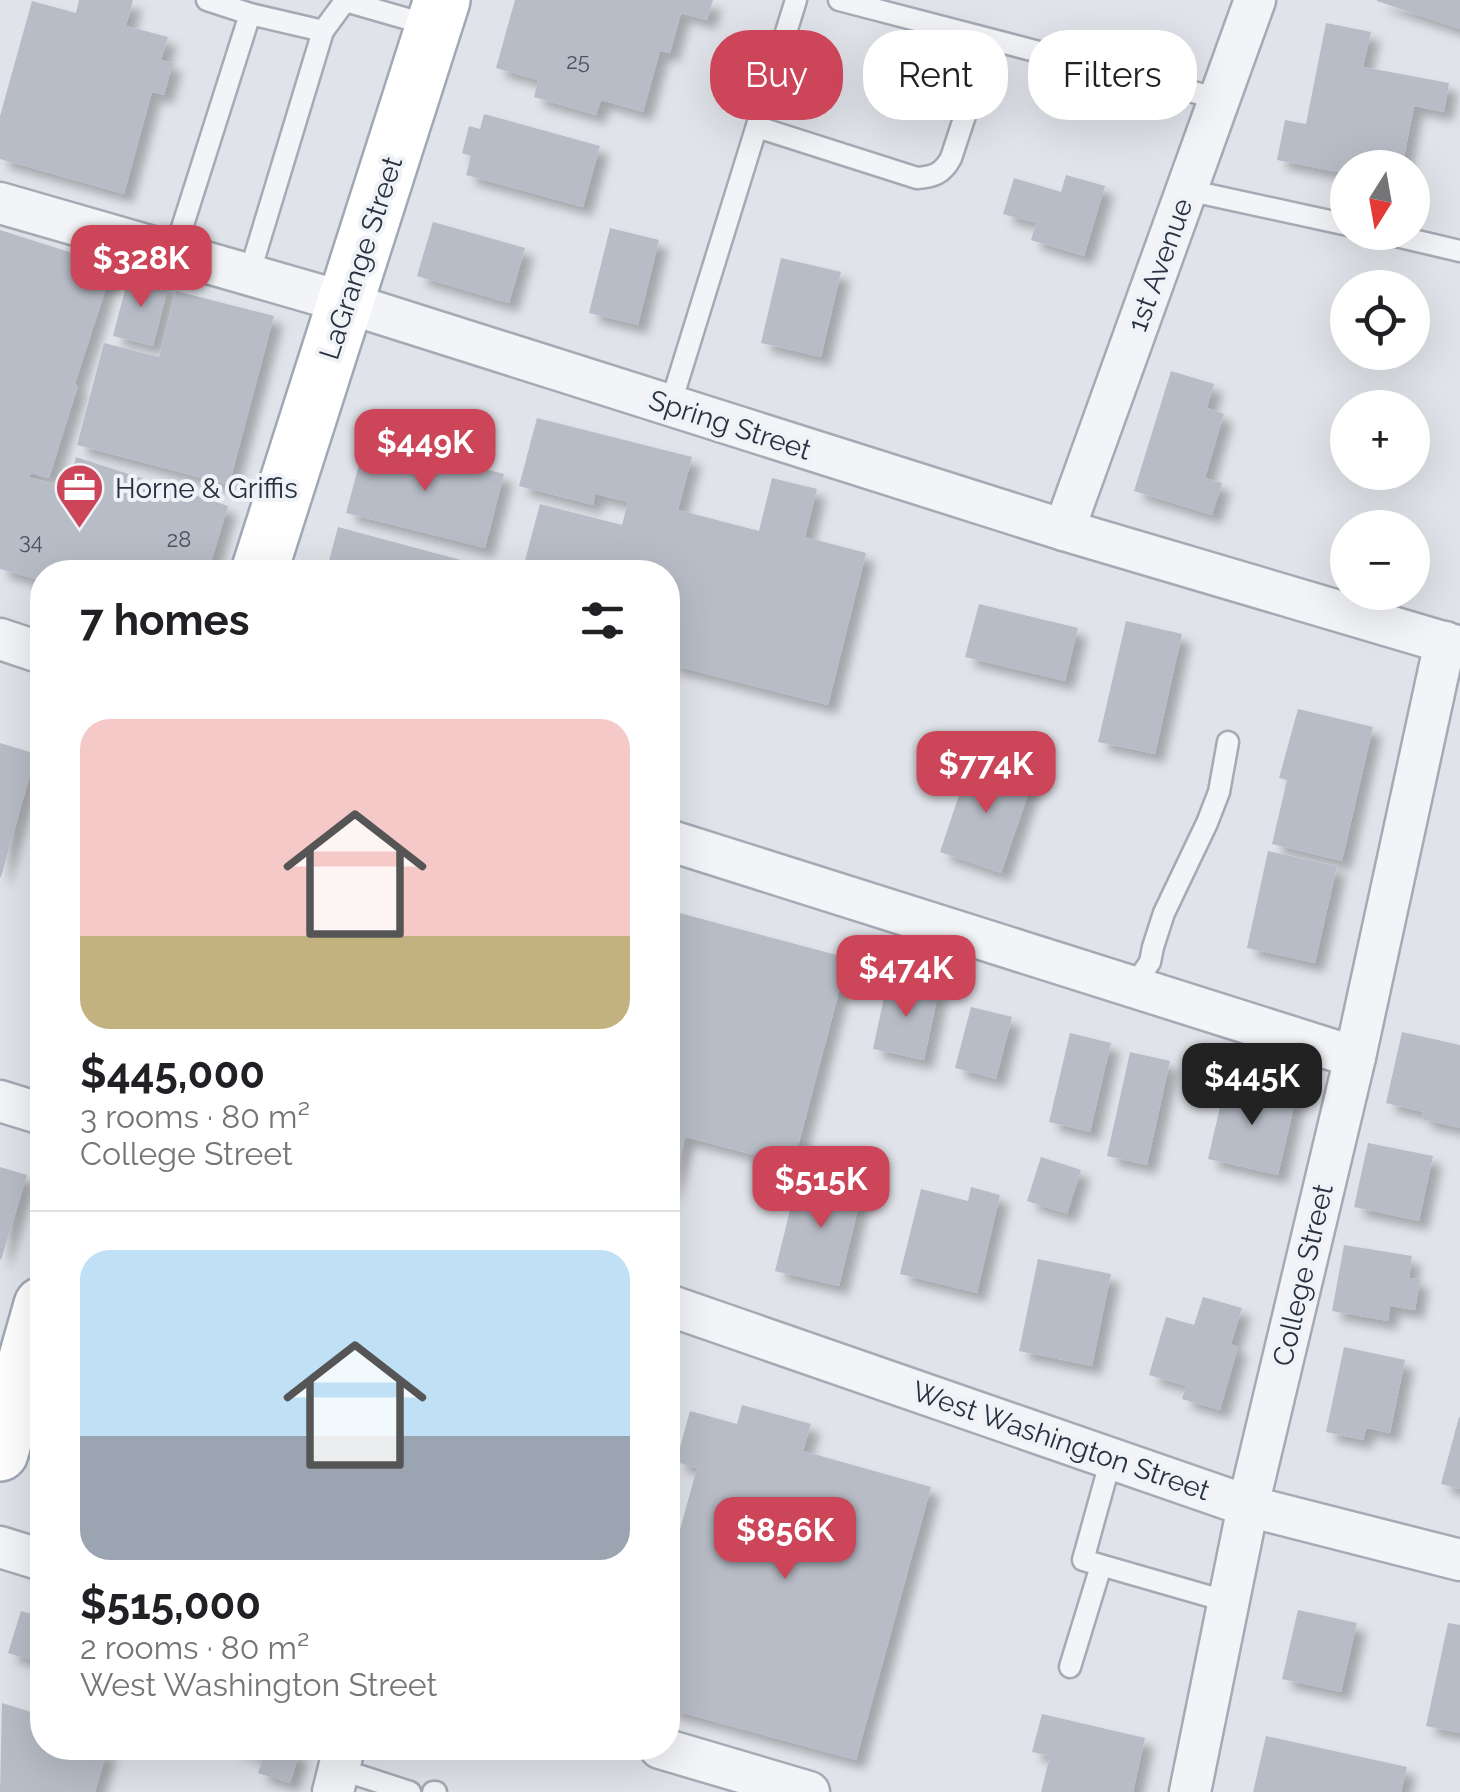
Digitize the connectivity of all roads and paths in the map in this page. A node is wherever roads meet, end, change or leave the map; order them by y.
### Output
1 (207, 0) edge
2 (796, 0) edge
3 (839, 0) edge
4 (1256, 0) edge
5 (438, 13) edge
6 (250, 14) junction
7 (952, 30) edge
8 (322, 31) junction
9 (1008, 45) edge
10 (1220, 99) junction
11 (964, 120) edge
12 (756, 127) junction
13 (1187, 190) junction
14 (0, 202) edge
15 (1330, 222) edge
16 (1430, 240) edge
17 (1455, 244) edge
18 (174, 253) junction
19 (249, 274) junction
20 (347, 303) junction
21 (670, 406) junction
22 (1064, 530) junction
23 (263, 560) edge
24 (0, 640) edge
25 (1452, 644) edge
26 (30, 649) edge
27 (1228, 742) dead end
28 (680, 844) edge
29 (1133, 987) junction
30 (1355, 1057) junction
31 (0, 1102) edge
32 (30, 1111) edge
33 (680, 1309) edge
34 (30, 1348) edge
35 (0, 1454) edge
36 (1111, 1458) junction
37 (1248, 1506) junction
38 (0, 1546) edge
39 (30, 1556) edge
40 (1460, 1560) edge
41 (1101, 1566) junction
42 (1229, 1602) junction
43 (1070, 1668) dead end
44 (680, 1754) edge
45 (339, 1769) edge
46 (410, 1792) edge
47 (809, 1792) edge
48 (1190, 1792) edge

1 - 6 lane
2 - 12 lane
3 - 7 lane
4 - 10 street, 1st Avenue
5 - 8 lane
5 - 20 main road, LaGrange Street
6 - 8 lane
6 - 18 lane
8 - 19 lane
9 - 10 lane
10 - 13 street, 1st Avenue
11 - 12 lane
12 - 21 lane
13 - 15 lane
13 - 22 street, 1st Avenue
14 - 18 street, Spring Street
16 - 17 lane
18 - 19 street, Spring Street
19 - 20 street, Spring Street
20 - 21 street, Spring Street
20 - 23 main road, LaGrange Street
21 - 22 street, Spring Street
22 - 25 street, Spring Street
24 - 26 street
25 - 30 street, College Street
27 - 29 lane
28 - 29 street
29 - 30 street
30 - 37 street, College Street
31 - 32 street
33 - 36 street, West Washington Street
34 - 35 main road
36 - 37 street, West Washington Street
36 - 41 lane
37 - 40 street, West Washington Street
37 - 42 street, College Street
38 - 39 street
41 - 42 lane
41 - 43 lane
42 - 48 street, College Street
44 - 47 street
45 - 46 lane

